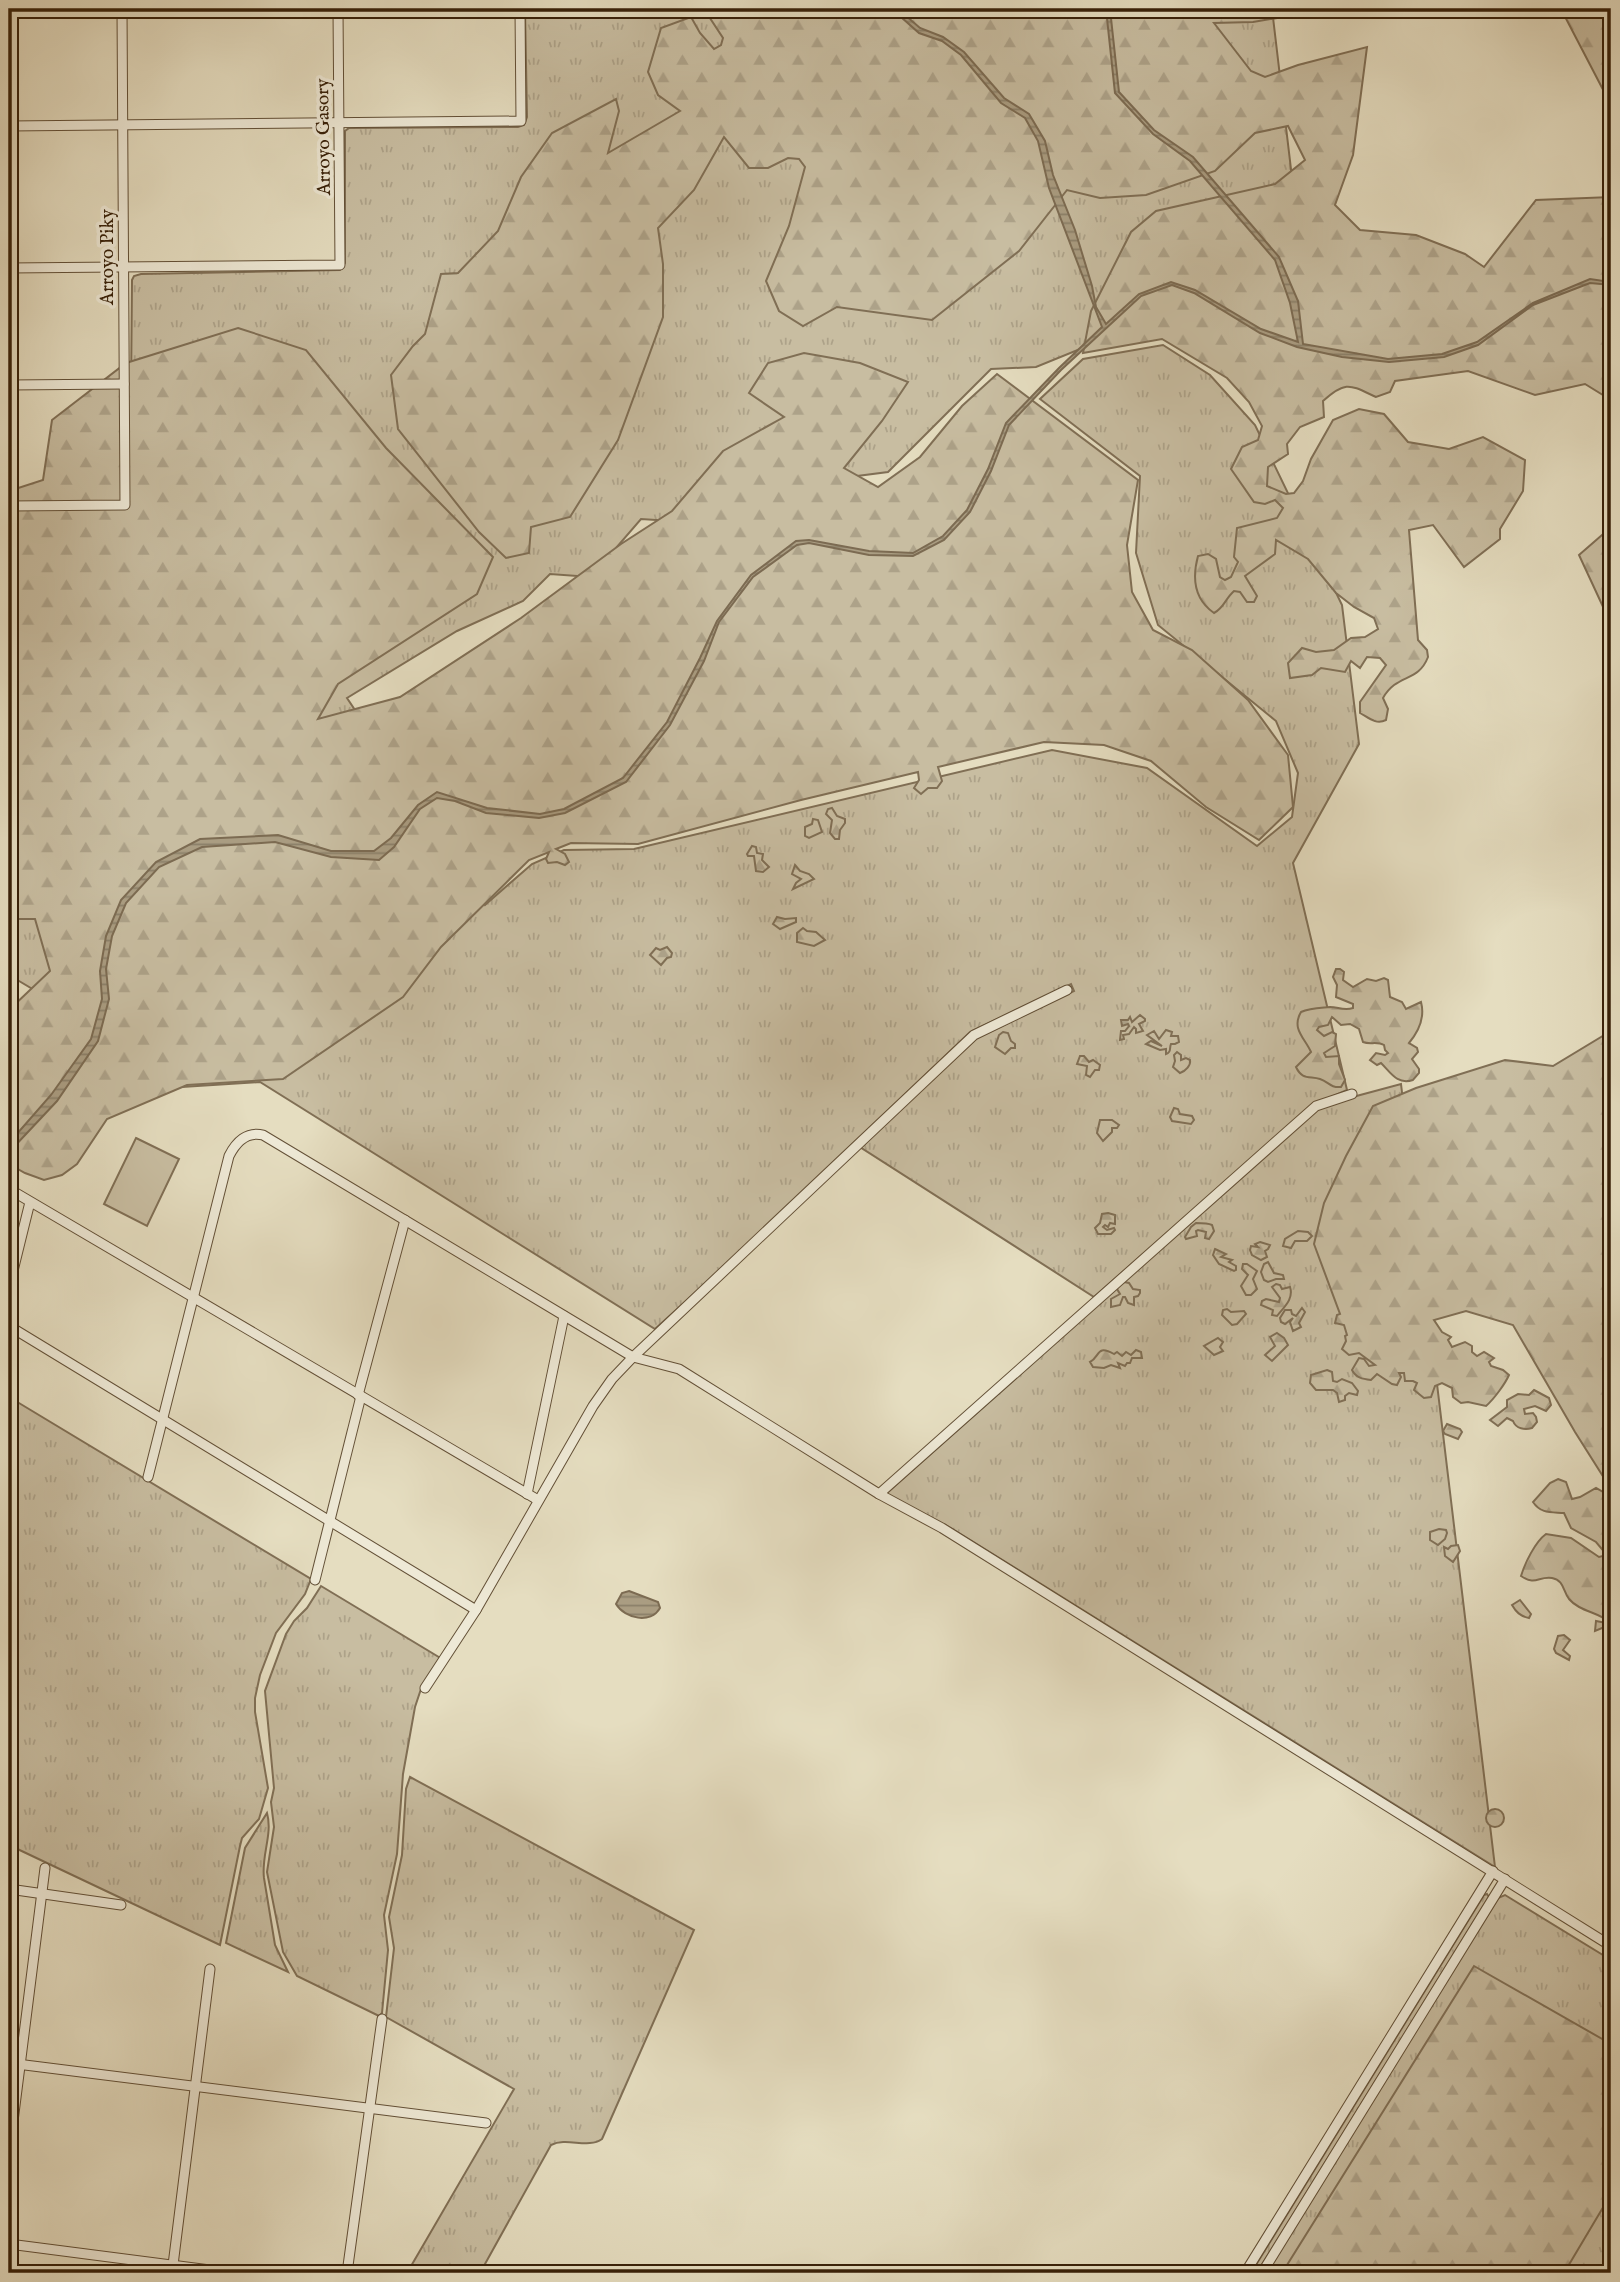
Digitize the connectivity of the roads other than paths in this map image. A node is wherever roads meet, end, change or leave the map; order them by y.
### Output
1 (122, 9) edge
2 (338, 9) edge
3 (520, 9) edge
4 (340, 123) junction
5 (123, 125) junction
6 (9, 126) edge
7 (124, 267) junction
8 (9, 268) edge
9 (124, 384) junction
10 (9, 385) edge
11 (9, 506) edge
12 (1067, 990) dead end
13 (1352, 1094) dead end
14 (9, 1189) edge
15 (30, 1202) junction
16 (405, 1220) junction
17 (9, 1287) edge
18 (193, 1298) junction
19 (564, 1315) junction
20 (9, 1326) edge
21 (633, 1357) junction
22 (360, 1396) junction
23 (162, 1419) junction
24 (148, 1477) dead end
25 (527, 1494) junction
26 (879, 1494) junction
27 (538, 1500) junction
28 (330, 1521) junction
29 (315, 1580) dead end
30 (476, 1609) junction
31 (425, 1688) dead end
32 (45, 1868) dead end
33 (1493, 1871) junction
34 (1506, 1879) junction
35 (9, 1889) edge
36 (41, 1894) junction
37 (121, 1905) dead end
38 (1611, 1946) edge
39 (210, 1969) dead end
40 (382, 2020) dead end
41 (9, 2063) edge
42 (20, 2064) junction
43 (196, 2087) junction
44 (369, 2109) junction
45 (486, 2123) dead end
46 (9, 2154) edge
47 (9, 2244) edge
48 (172, 2269) edge
49 (233, 2273) edge
50 (347, 2273) edge
51 (1245, 2273) edge
52 (1262, 2273) edge

1 - 5 street, Arroyo Piky
2 - 4 street, Arroyo Gasory
3 - 4 street
4 - 5 street
4 - 7 street, Arroyo Gasory
5 - 6 street
5 - 7 street, Arroyo Piky
7 - 8 street
7 - 9 street, Arroyo Piky
9 - 10 street
9 - 11 street, Arroyo Piky
12 - 21 street
13 - 26 street
14 - 15 street
15 - 17 street
15 - 18 street
16 - 18 street
16 - 19 street
16 - 22 street
18 - 22 street
18 - 23 street
19 - 21 street
19 - 25 street
20 - 23 street
21 - 26 street
21 - 27 street
22 - 25 street
22 - 28 street
23 - 24 street
23 - 28 street
25 - 27 street
26 - 33 street
27 - 30 street
28 - 29 street
28 - 30 street
30 - 31 street
32 - 36 street
33 - 34 street
33 - 51 street
34 - 38 street
34 - 52 street
35 - 36 street
36 - 37 street
36 - 42 street
39 - 43 street
40 - 44 street
41 - 42 street
42 - 43 street
42 - 46 street
43 - 44 street
43 - 48 street
44 - 45 street
44 - 50 street
47 - 48 street
48 - 49 street

